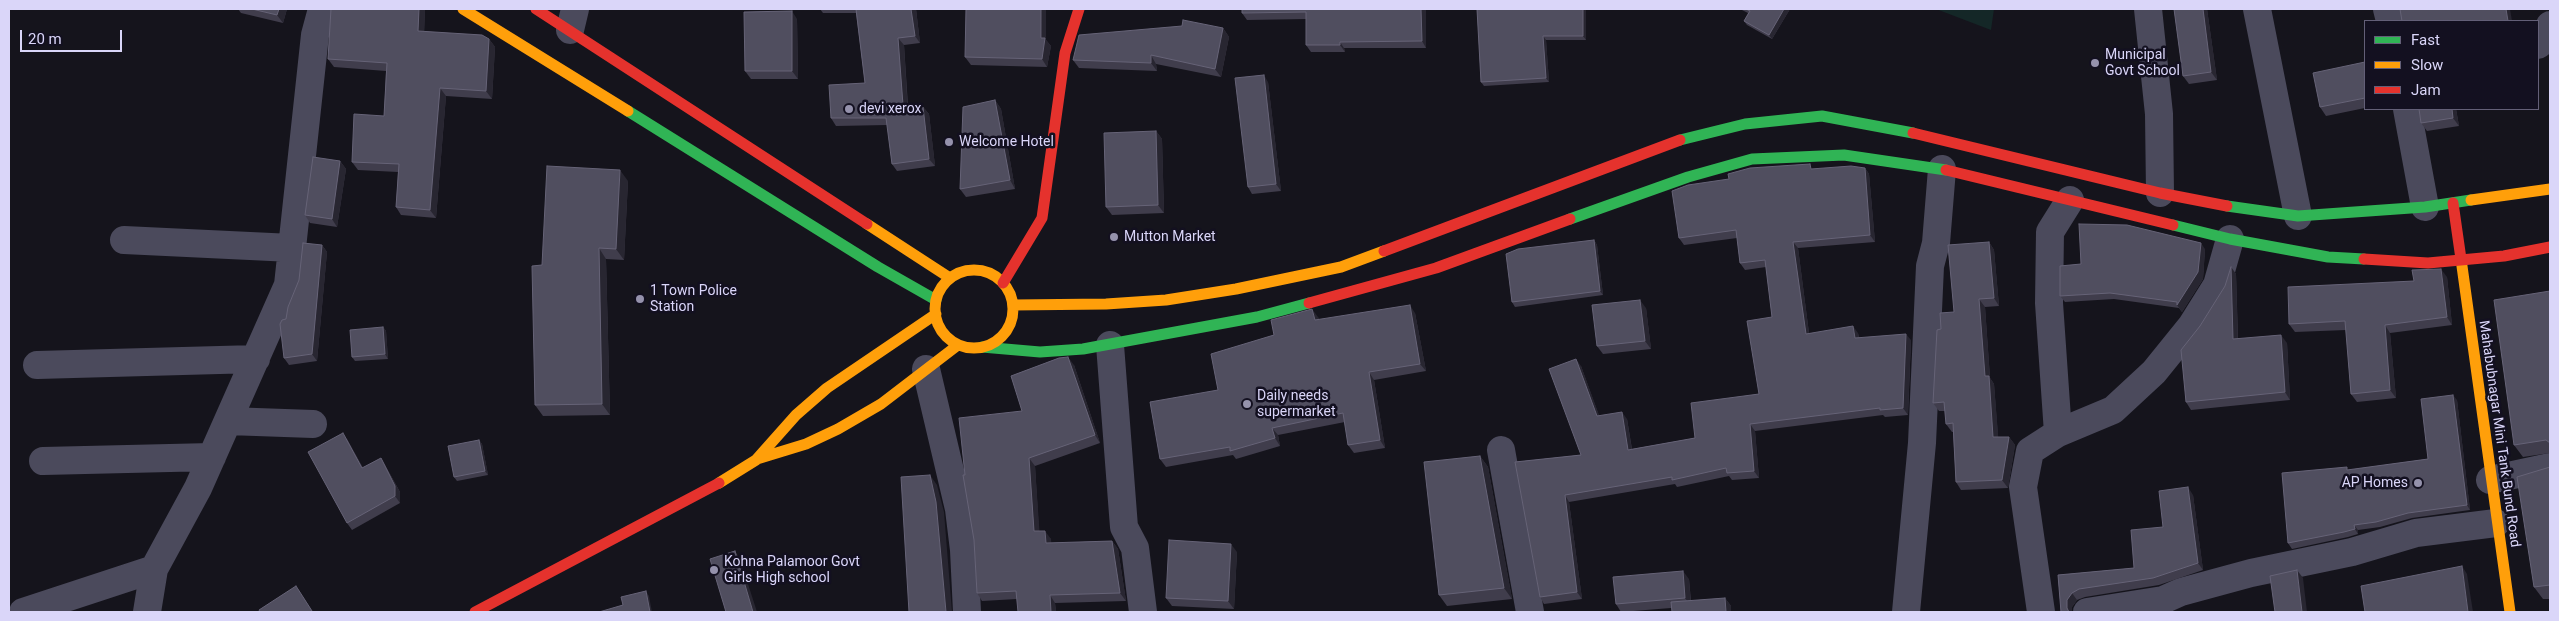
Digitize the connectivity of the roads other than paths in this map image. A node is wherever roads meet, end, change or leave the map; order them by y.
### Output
1 (322, 9) edge
2 (463, 9) edge
3 (536, 9) edge
4 (1080, 9) edge
5 (2148, 9) edge
6 (2257, 9) edge
7 (573, 19) edge
8 (2550, 25) edge
9 (2539, 44) edge
10 (2407, 110) edge
11 (1942, 169) junction
12 (2550, 189) edge
13 (2160, 193) junction
14 (2070, 200) junction
15 (2453, 203) junction
16 (2425, 207) junction
17 (2298, 216) junction
18 (2230, 239) junction
19 (124, 240) dead end
20 (2550, 247) edge
21 (292, 248) junction
22 (2461, 260) junction
23 (950, 278) junction
24 (1003, 283) junction
25 (936, 300) junction
26 (1014, 305) junction
27 (936, 314) junction
28 (958, 345) junction
29 (1110, 345) junction
30 (982, 347) junction
31 (256, 359) junction
32 (37, 365) dead end
33 (926, 369) junction
34 (228, 421) junction
35 (313, 424) dead end
36 (2058, 433) junction
37 (1501, 450) dead end
38 (212, 457) junction
39 (756, 460) junction
40 (43, 461) dead end
41 (2550, 467) edge
42 (2490, 480) junction
43 (2496, 523) junction
44 (154, 569) junction
45 (23, 612) edge
46 (147, 612) edge
47 (475, 612) edge
48 (967, 612) edge
49 (1143, 612) edge
50 (1530, 612) edge
51 (1906, 612) edge
52 (2041, 612) edge
53 (2087, 612) edge
54 (2510, 612) edge

1 - 21 street
2 - 25 main road
3 - 7 main road
4 - 24 main road
5 - 13 street
6 - 17 street
7 - 23 main road
8 - 9 street
10 - 16 street
11 - 14 main road
11 - 29 main road
11 - 51 street
12 - 15 main road
13 - 17 main road
13 - 26 main road
14 - 18 main road
14 - 36 street
15 - 16 main road
15 - 22 main road, Mahabubnagar Mini Tank Bund Road
16 - 17 main road
18 - 22 main road
18 - 36 street
19 - 21 street
20 - 22 main road
21 - 31 street
22 - 42 main road, Mahabubnagar Mini Tank Bund Road
23 - 24 main road
23 - 25 main road
24 - 26 main road
25 - 27 main road
26 - 30 main road
27 - 28 main road
27 - 39 main road
28 - 30 main road
28 - 33 main road
29 - 30 main road
29 - 49 street
31 - 32 street
31 - 34 street
33 - 39 main road
33 - 48 street
34 - 35 street
34 - 38 street
36 - 52 street
37 - 50 street
38 - 40 street
38 - 44 street
39 - 47 main road
41 - 42 street
42 - 43 main road, Mahabubnagar Mini Tank Bund Road
43 - 53 street
43 - 54 main road, Mahabubnagar Mini Tank Bund Road
44 - 45 street
44 - 46 street

